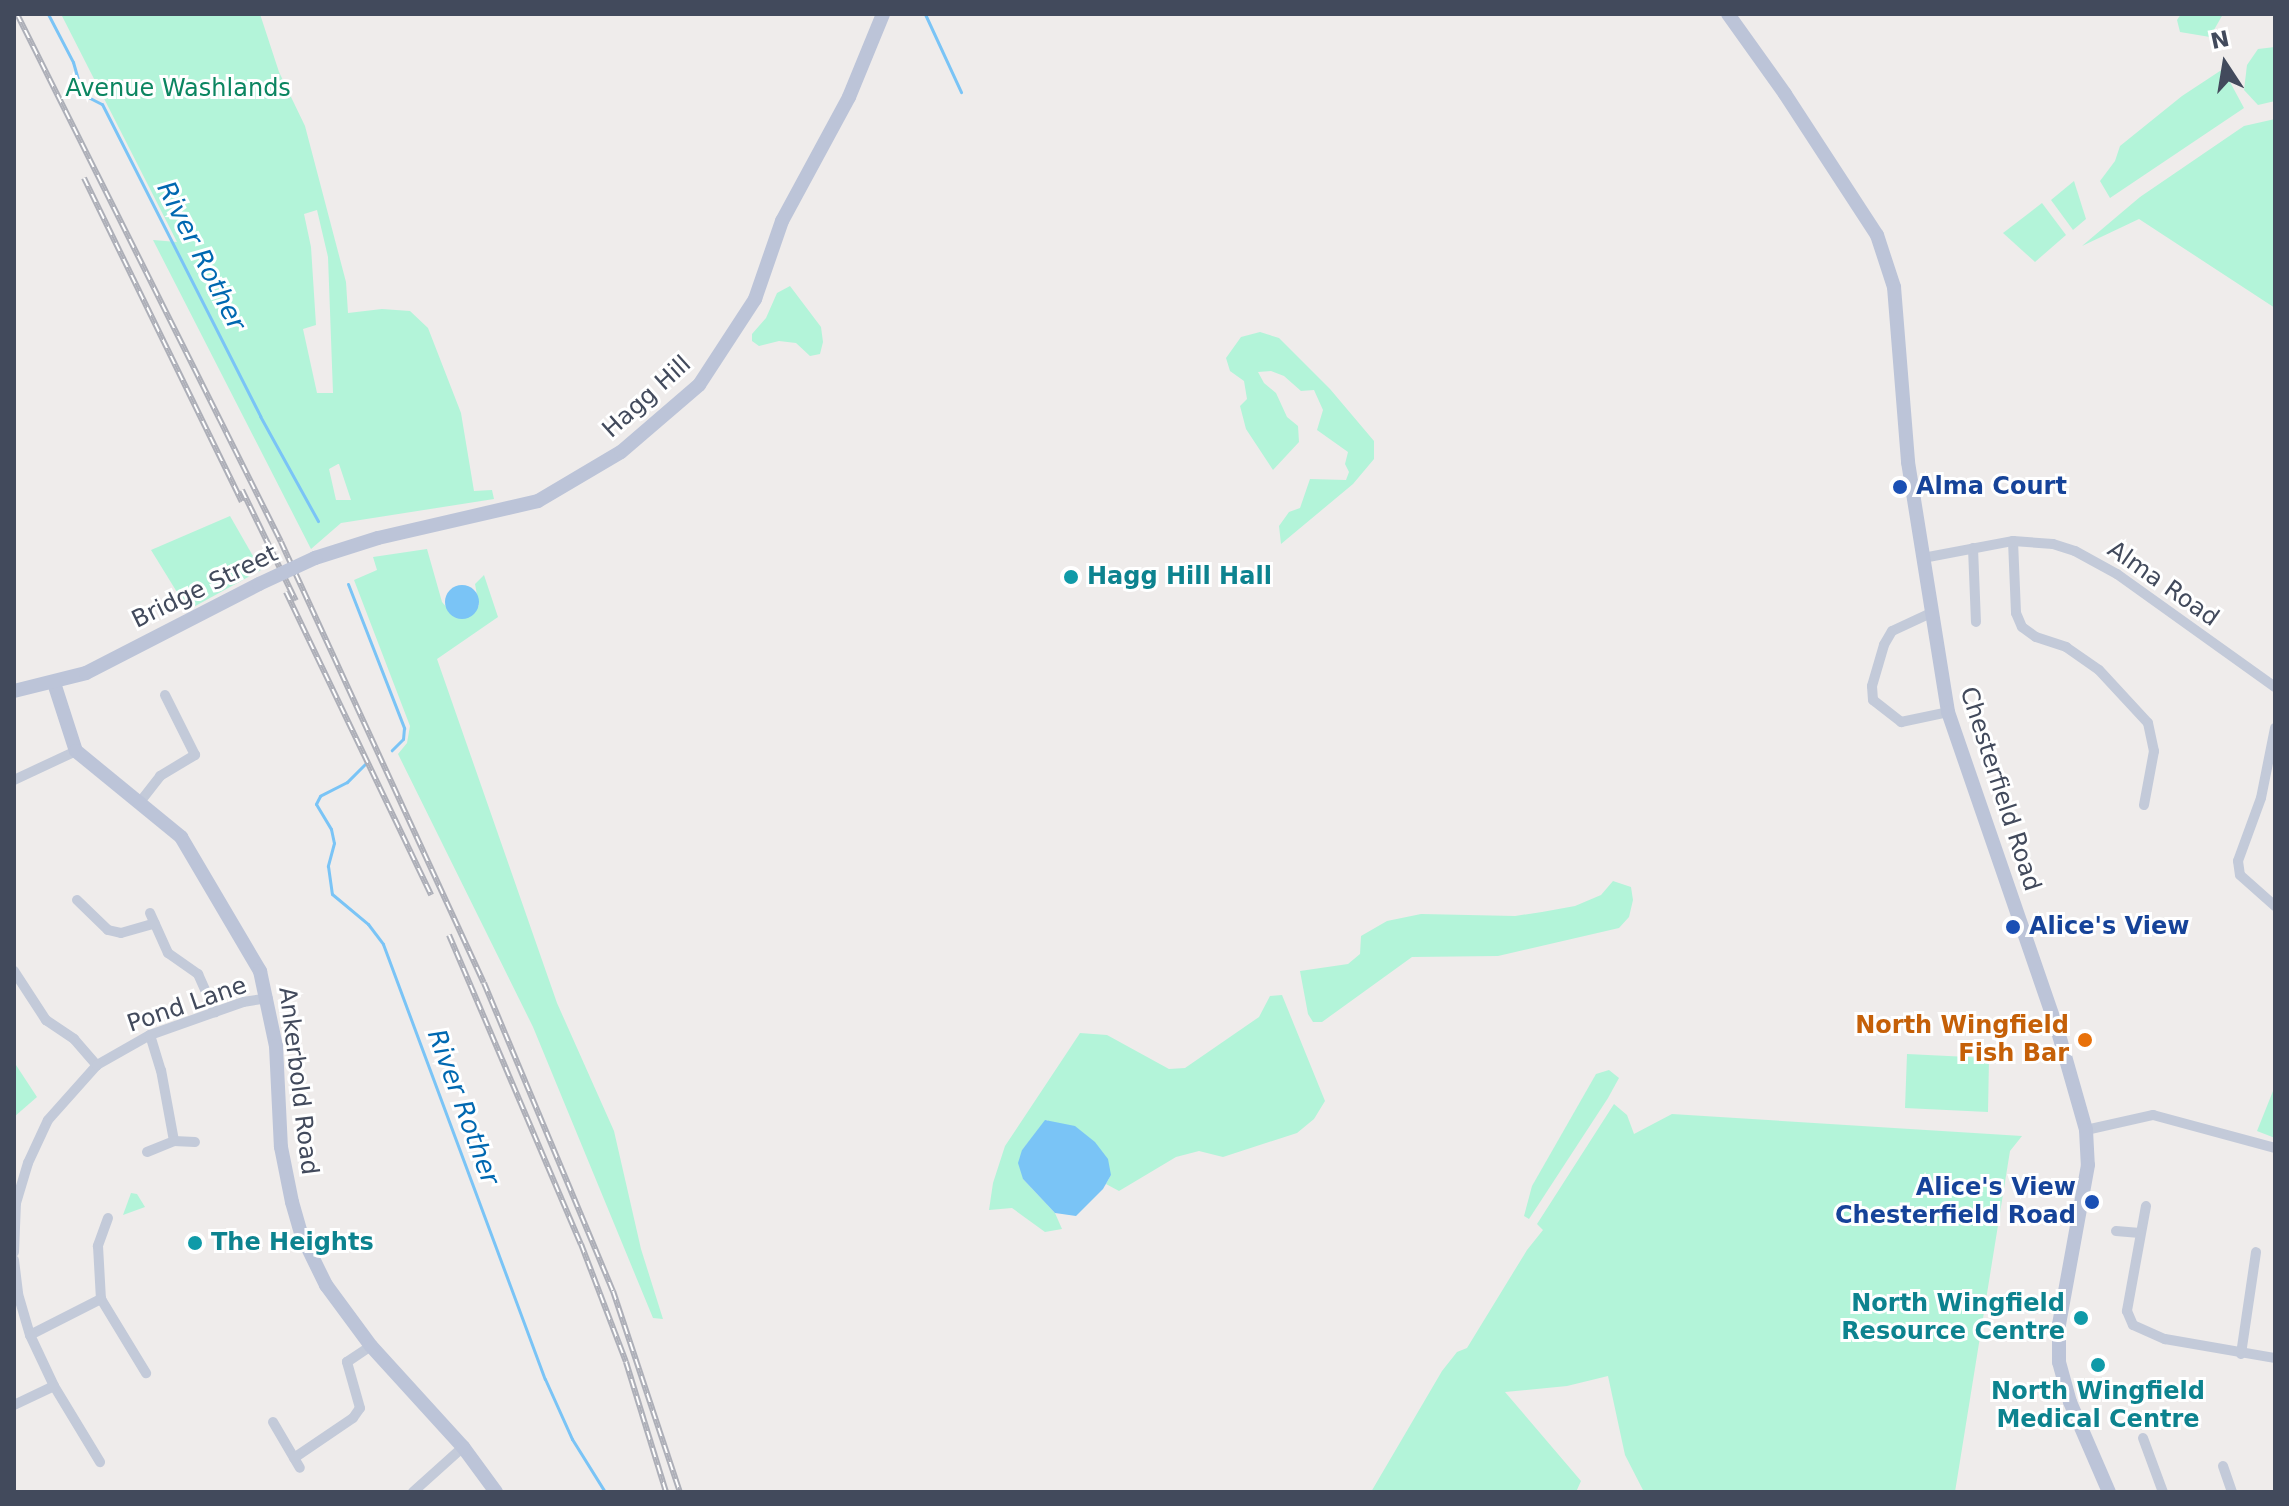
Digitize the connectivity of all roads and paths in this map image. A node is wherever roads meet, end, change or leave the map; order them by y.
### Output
1 (883, 14) edge
2 (1728, 14) edge
3 (378, 538) joint
4 (2013, 541) junction
5 (1973, 548) junction
6 (1923, 558) junction
7 (1933, 612) junction
8 (1976, 622) dead end
9 (54, 683) junction
10 (2275, 687) edge
11 (14, 691) edge
12 (165, 695) dead end
13 (1948, 712) junction
14 (2275, 728) edge
15 (76, 751) junction
16 (14, 780) edge
17 (140, 802) junction
18 (2144, 805) dead end
19 (77, 900) dead end
20 (2275, 906) edge
21 (14, 971) edge
22 (268, 998) junction
23 (215, 1012) junction
24 (150, 1035) junction
25 (97, 1065) junction
26 (2086, 1130) junction
27 (174, 1141) junction
28 (195, 1142) dead end
29 (2275, 1148) edge
30 (147, 1152) dead end
31 (15, 1203) edge
32 (2146, 1206) dead end
33 (108, 1218) dead end
34 (2116, 1231) dead end
35 (2140, 1233) junction
36 (14, 1252) edge
37 (2256, 1252) dead end
38 (14, 1260) edge
39 (101, 1299) junction
40 (30, 1335) junction
41 (371, 1346) junction
42 (2241, 1354) junction
43 (2275, 1358) edge
44 (146, 1373) dead end
45 (54, 1386) junction
46 (14, 1405) edge
47 (273, 1422) dead end
48 (2143, 1438) dead end
49 (463, 1447) junction
50 (100, 1462) dead end
51 (2223, 1466) dead end
52 (413, 1492) edge
53 (496, 1492) edge
54 (2109, 1492) edge
55 (2163, 1492) edge
56 (2232, 1492) edge

1 - 3 street, Hagg Hill
2 - 6 street, Chesterfield Road
3 - 9 street, Bridge Street, bridge
4 - 5 street, Alma Road
4 - 10 street, Alma Road
4 - 18 street
5 - 6 street, Alma Road
5 - 8 street
6 - 7 street, Chesterfield Road
7 - 13 street, Chesterfield Road
7 - 13 street
9 - 11 street, Bridge Street
9 - 15 street
12 - 17 street
13 - 26 street, Chesterfield Road
14 - 20 street
15 - 16 street
15 - 17 street, Ankerbold Road
17 - 22 street, Ankerbold Road
19 - 23 street
21 - 25 street
22 - 23 street, Pond Lane
22 - 41 street, Ankerbold Road
23 - 24 street, Pond Lane
24 - 25 street, Pond Lane
24 - 27 street
25 - 31 street, Pond Lane
26 - 29 street
26 - 54 street, Chesterfield Road
27 - 28 street
27 - 30 street
31 - 36 street, Pond Lane
32 - 35 street
33 - 39 street
34 - 35 street
35 - 42 street
37 - 42 street
38 - 40 street
39 - 40 street
39 - 44 street
40 - 45 street
41 - 47 street
41 - 49 street, Ankerbold Road
42 - 43 street
45 - 46 street
45 - 50 street
48 - 55 street
49 - 52 street
49 - 53 street, Ankerbold Road
51 - 56 street

